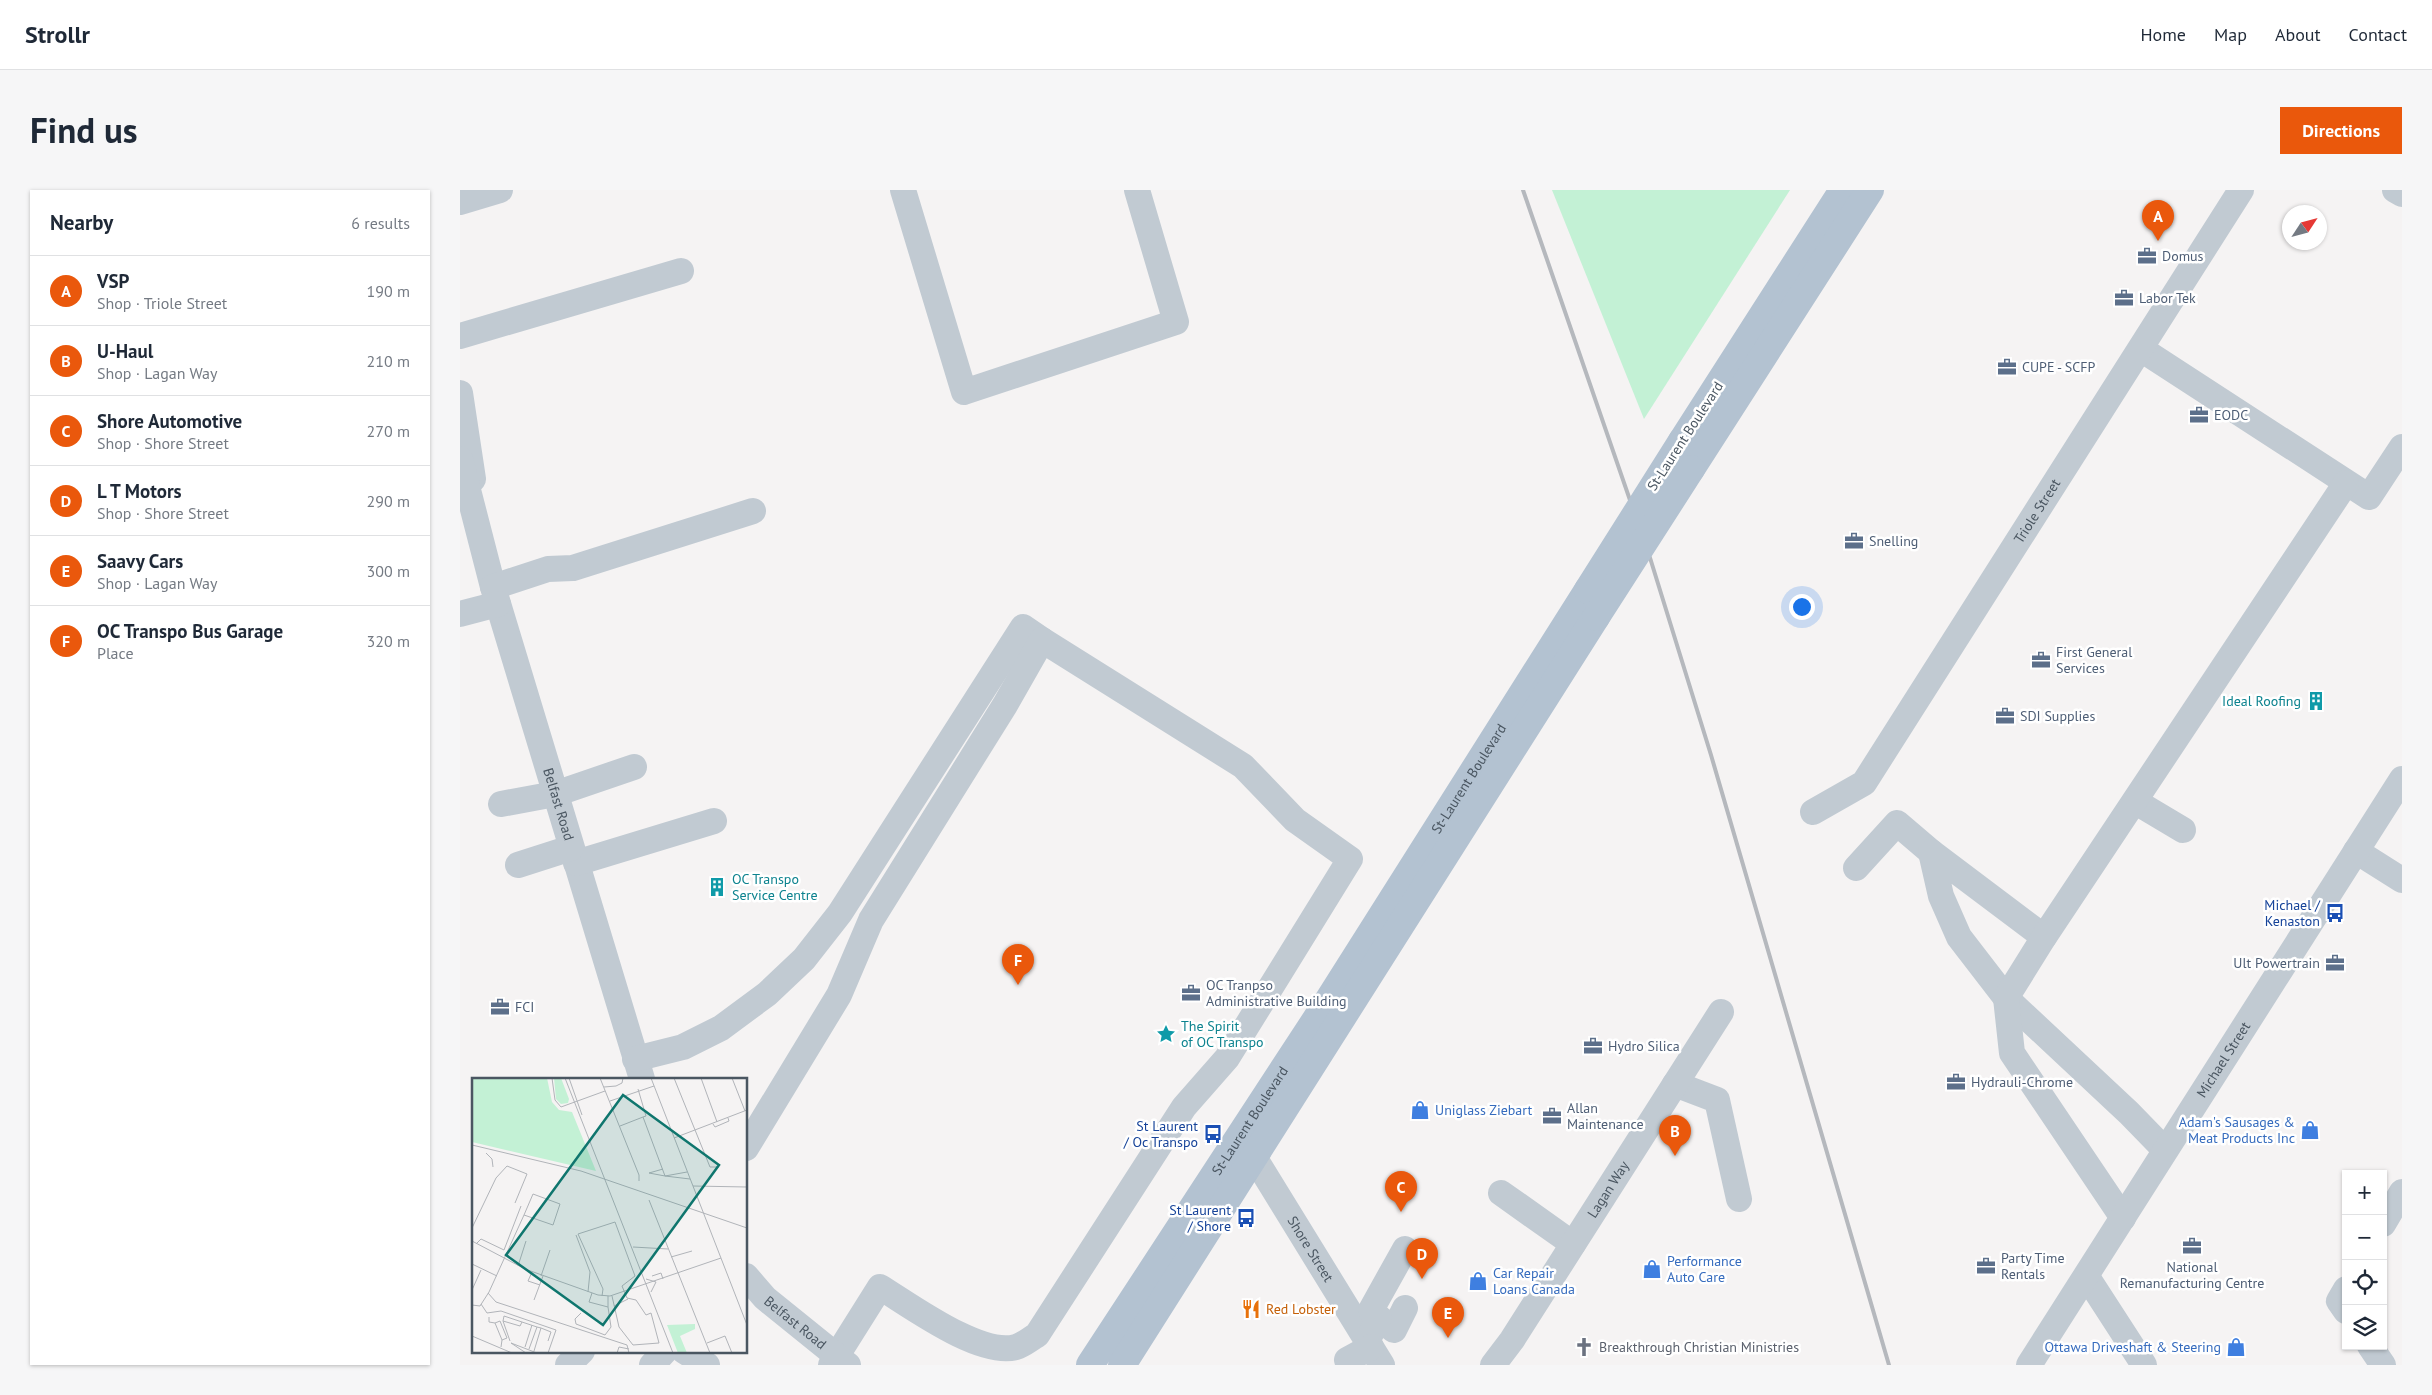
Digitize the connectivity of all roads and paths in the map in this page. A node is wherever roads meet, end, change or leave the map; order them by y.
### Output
1 (500, 190) edge
2 (903, 190) edge
3 (1137, 190) edge
4 (1843, 190) edge
5 (1870, 190) edge
6 (2241, 190) edge
7 (2395, 190) edge
8 (2402, 194) edge
9 (460, 202) edge
10 (681, 271) dead end
11 (460, 336) edge
12 (2141, 349) junction
13 (460, 393) edge
14 (2402, 447) edge
15 (460, 459) edge
16 (2346, 483) junction
17 (464, 491) edge
18 (753, 511) dead end
19 (479, 529) junction
20 (495, 595) junction
21 (460, 614) edge
22 (1033, 633) junction
23 (634, 767) dead end
24 (2402, 779) edge
25 (555, 794) junction
26 (2136, 802) junction
27 (501, 804) dead end
28 (1813, 812) dead end
29 (714, 821) dead end
30 (2183, 830) dead end
31 (2356, 851) junction
32 (1930, 852) junction
33 (573, 856) junction
34 (518, 866) dead end
35 (1856, 868) dead end
36 (2402, 880) edge
37 (2044, 937) junction
38 (2006, 998) junction
39 (1721, 1012) dead end
40 (639, 1069) edge
41 (1675, 1084) junction
42 (748, 1145) edge
43 (2165, 1150) junction
44 (1254, 1157) junction
45 (2402, 1192) edge
46 (1502, 1193) dead end
47 (1739, 1199) dead end
48 (2387, 1217) edge
49 (2123, 1218) junction
50 (1573, 1244) junction
51 (1405, 1249) dead end
52 (2087, 1277) junction
53 (748, 1278) edge
54 (1406, 1308) dead end
55 (1379, 1318) junction
56 (2373, 1350) edge
57 (1373, 1351) edge
58 (581, 1352) edge
59 (664, 1352) edge
60 (686, 1352) edge
61 (1347, 1360) dead end
62 (838, 1363) edge
63 (568, 1365) edge
64 (652, 1365) edge
65 (707, 1365) edge
66 (1090, 1365) edge
67 (1122, 1365) edge
68 (1493, 1365) edge
69 (2029, 1365) edge
70 (2144, 1365) edge
71 (2383, 1365) edge

1 - 9 street
2 - 3 street
4 - 66 main road, St-Laurent Boulevard, bridge
5 - 44 main road, St-Laurent Boulevard, bridge
6 - 12 street, Triole Street
7 - 8 street
10 - 11 street
12 - 16 street
12 - 28 street, Triole Street
13 - 19 street, Belfast Road
14 - 16 street
15 - 17 street, Belfast Road
16 - 26 street
17 - 19 street, Belfast Road
18 - 20 street
19 - 20 street, Belfast Road
20 - 21 street
20 - 25 street, Belfast Road
22 - 40 street
22 - 42 street
22 - 62 street
23 - 25 street
24 - 31 street, Michael Street
25 - 27 street
25 - 33 street, Belfast Road
26 - 30 street
26 - 37 street
29 - 33 street
31 - 36 street
31 - 43 street, Michael Street
32 - 35 street
32 - 37 street
32 - 38 street
33 - 34 street
33 - 40 street, Belfast Road
37 - 38 street
38 - 43 street
38 - 49 street
39 - 41 street, Lagan Way
41 - 47 street
41 - 50 street, Lagan Way
43 - 49 street, Michael Street
44 - 57 street, Shore Street
44 - 67 main road, St-Laurent Boulevard
45 - 48 street
46 - 50 street
49 - 52 street, Michael Street
50 - 68 street, Lagan Way
51 - 55 street
52 - 69 street, Michael Street
52 - 70 street
53 - 62 street, Belfast Road
54 - 55 street
55 - 57 street
56 - 71 street
57 - 61 street
58 - 63 street
59 - 64 street
60 - 65 street

